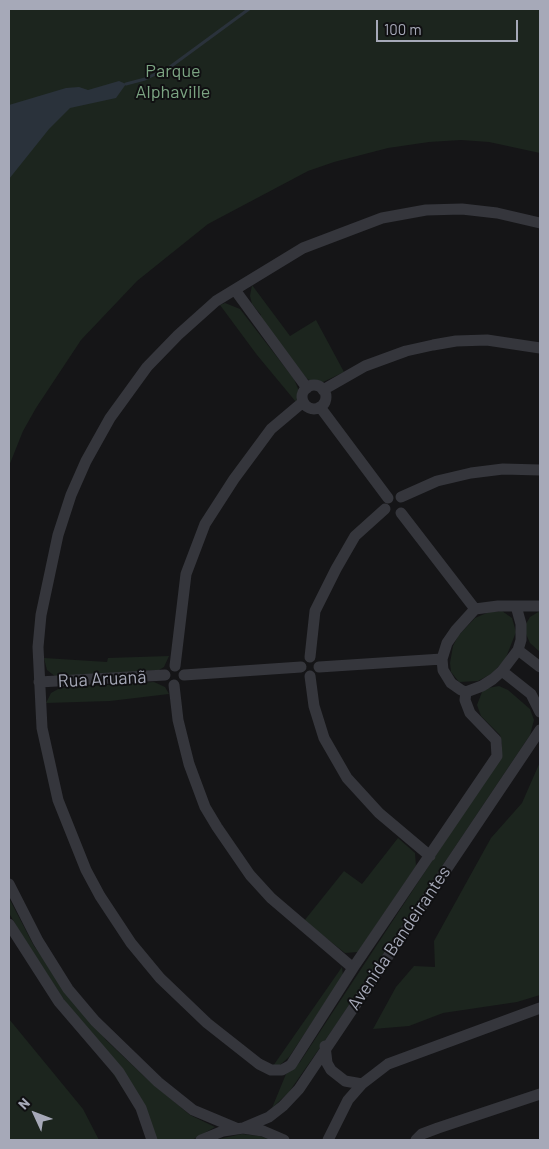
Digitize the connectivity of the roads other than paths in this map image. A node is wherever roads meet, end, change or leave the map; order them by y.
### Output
1 (540, 223) edge
2 (235, 290) junction
3 (540, 348) edge
4 (307, 388) junction
5 (323, 390) junction
6 (303, 402) junction
7 (320, 407) junction
8 (540, 470) edge
9 (400, 497) junction
10 (388, 498) junction
11 (386, 509) junction
12 (401, 513) junction
13 (516, 606) junction
14 (540, 606) edge
15 (475, 609) junction
16 (518, 650) junction
17 (310, 657) junction
18 (442, 659) junction
19 (175, 666) junction
20 (301, 667) junction
21 (319, 667) junction
22 (540, 668) edge
23 (502, 671) junction
24 (166, 675) junction
25 (184, 676) junction
26 (310, 676) junction
27 (40, 682) junction
28 (174, 685) junction
29 (466, 692) junction
30 (540, 712) edge
31 (540, 730) edge
32 (430, 856) junction
33 (9, 884) edge
34 (9, 924) edge
35 (353, 968) junction
36 (540, 1008) edge
37 (325, 1046) junction
38 (362, 1084) junction
39 (540, 1094) edge
40 (240, 1128) junction
41 (152, 1140) edge
42 (201, 1140) edge
43 (284, 1140) edge
44 (328, 1140) edge
45 (416, 1140) edge

1 - 2 street
2 - 4 street
2 - 27 street
3 - 5 street
4 - 5 street
4 - 6 street
5 - 7 street
6 - 7 street
6 - 19 street
7 - 10 street
8 - 9 street
9 - 10 street
9 - 12 street
10 - 11 street
11 - 12 street
11 - 17 street
12 - 15 street
13 - 14 street
13 - 15 street
13 - 16 street
15 - 18 street
16 - 22 street
16 - 23 street
17 - 20 street
17 - 21 street
18 - 21 street
18 - 29 street
19 - 24 street
19 - 25 street
20 - 25 street
20 - 26 street
21 - 26 street
23 - 29 street
23 - 30 street
24 - 27 street, Rua Aruanã
24 - 28 street
25 - 28 street
26 - 32 street
27 - 35 street
28 - 35 street
29 - 32 street
31 - 37 street, Avenida Bandeirantes
32 - 35 street
33 - 40 street
34 - 41 street
36 - 38 street
37 - 38 street
37 - 40 street, Avenida Bandeirantes
38 - 44 street
39 - 45 street
40 - 42 street, Avenida Bandeirantes
40 - 43 street

